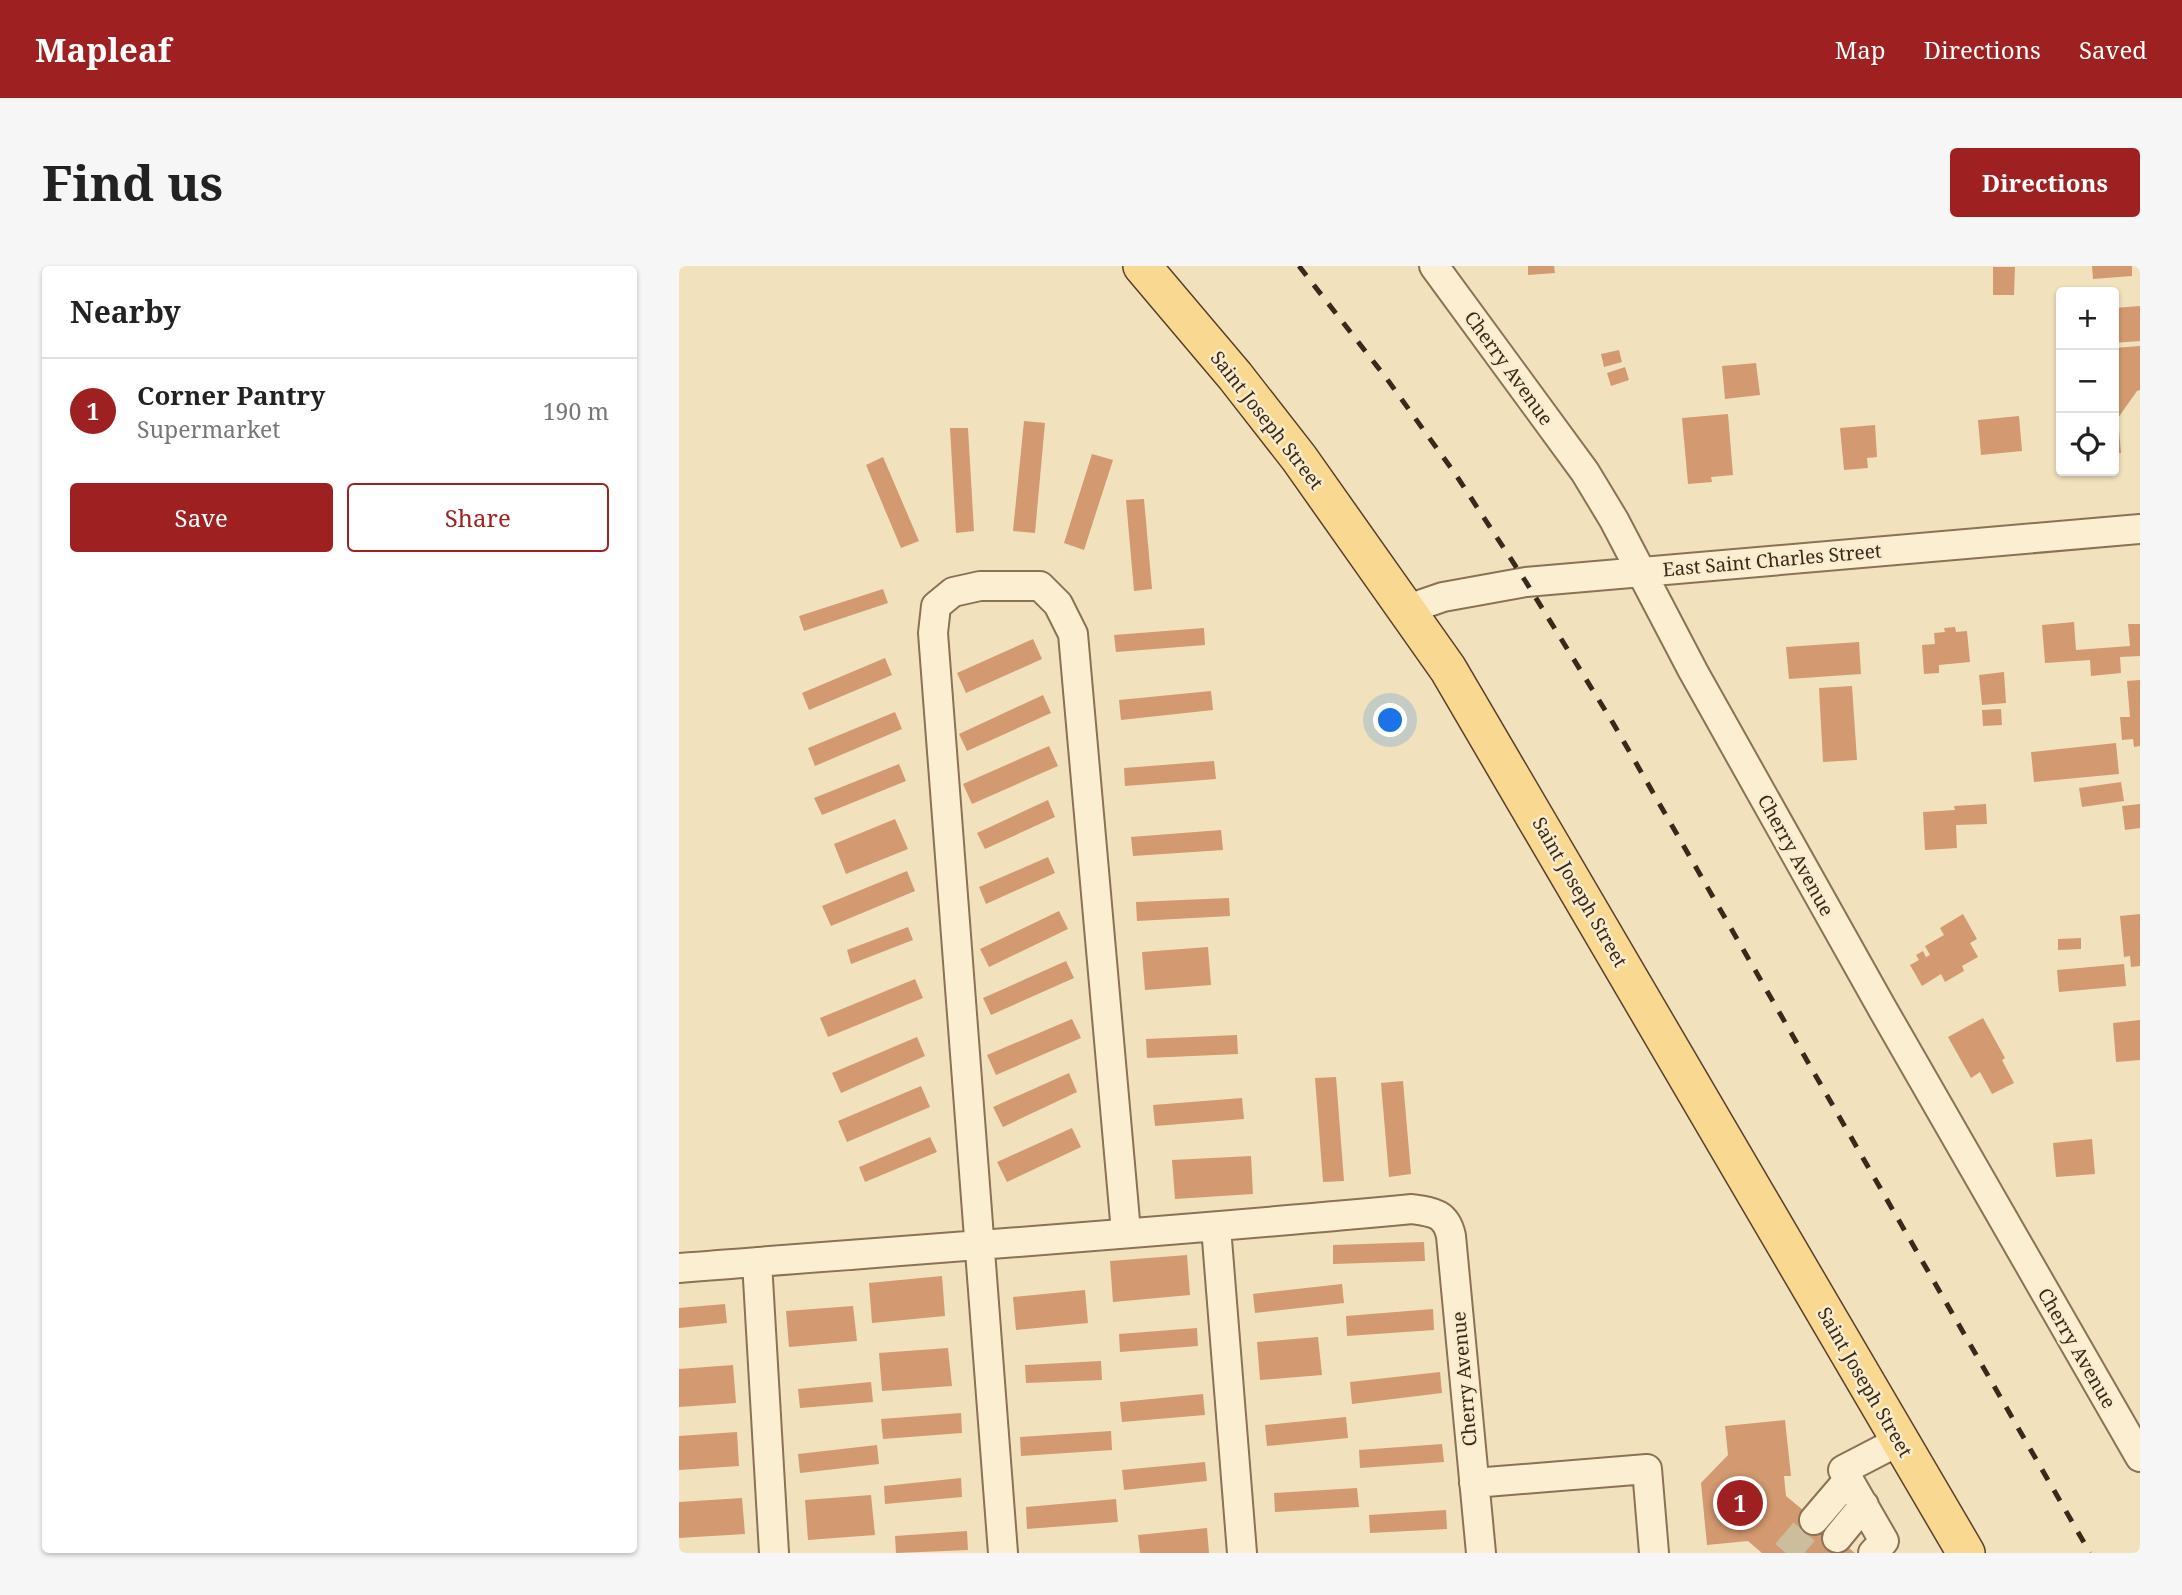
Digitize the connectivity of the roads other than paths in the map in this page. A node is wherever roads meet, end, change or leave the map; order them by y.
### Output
1 (1142, 266) edge
2 (1434, 266) edge
3 (2140, 529) edge
4 (1639, 572) junction
5 (1408, 608) junction
6 (1216, 1227) junction
7 (1126, 1232) junction
8 (980, 1243) junction
9 (757, 1262) junction
10 (679, 1268) edge
11 (1899, 1441) junction
12 (2140, 1457) edge
13 (1849, 1479) junction
14 (1474, 1483) junction
15 (1864, 1505) junction
16 (1814, 1520) tunnel mouth
17 (1837, 1538) tunnel mouth
18 (774, 1553) edge
19 (1003, 1553) edge
20 (1242, 1553) edge
21 (1481, 1553) edge
22 (1654, 1553) edge
23 (1873, 1553) edge
24 (1966, 1553) edge

1 - 5 main road, Saint Joseph Street
2 - 4 street, Cherry Avenue
3 - 4 street, East Saint Charles Street
4 - 5 street, East Saint Charles Street
4 - 12 street, Cherry Avenue
5 - 11 main road, Saint Joseph Street
6 - 7 street
6 - 14 street, Cherry Avenue
6 - 20 street
7 - 8 street
7 - 8 street
8 - 9 street
8 - 19 street
9 - 10 street
9 - 18 street
11 - 13 street
11 - 24 main road, Saint Joseph Street
13 - 15 street
13 - 16 street
14 - 21 street, Cherry Avenue
14 - 22 street
15 - 17 street
15 - 23 street

